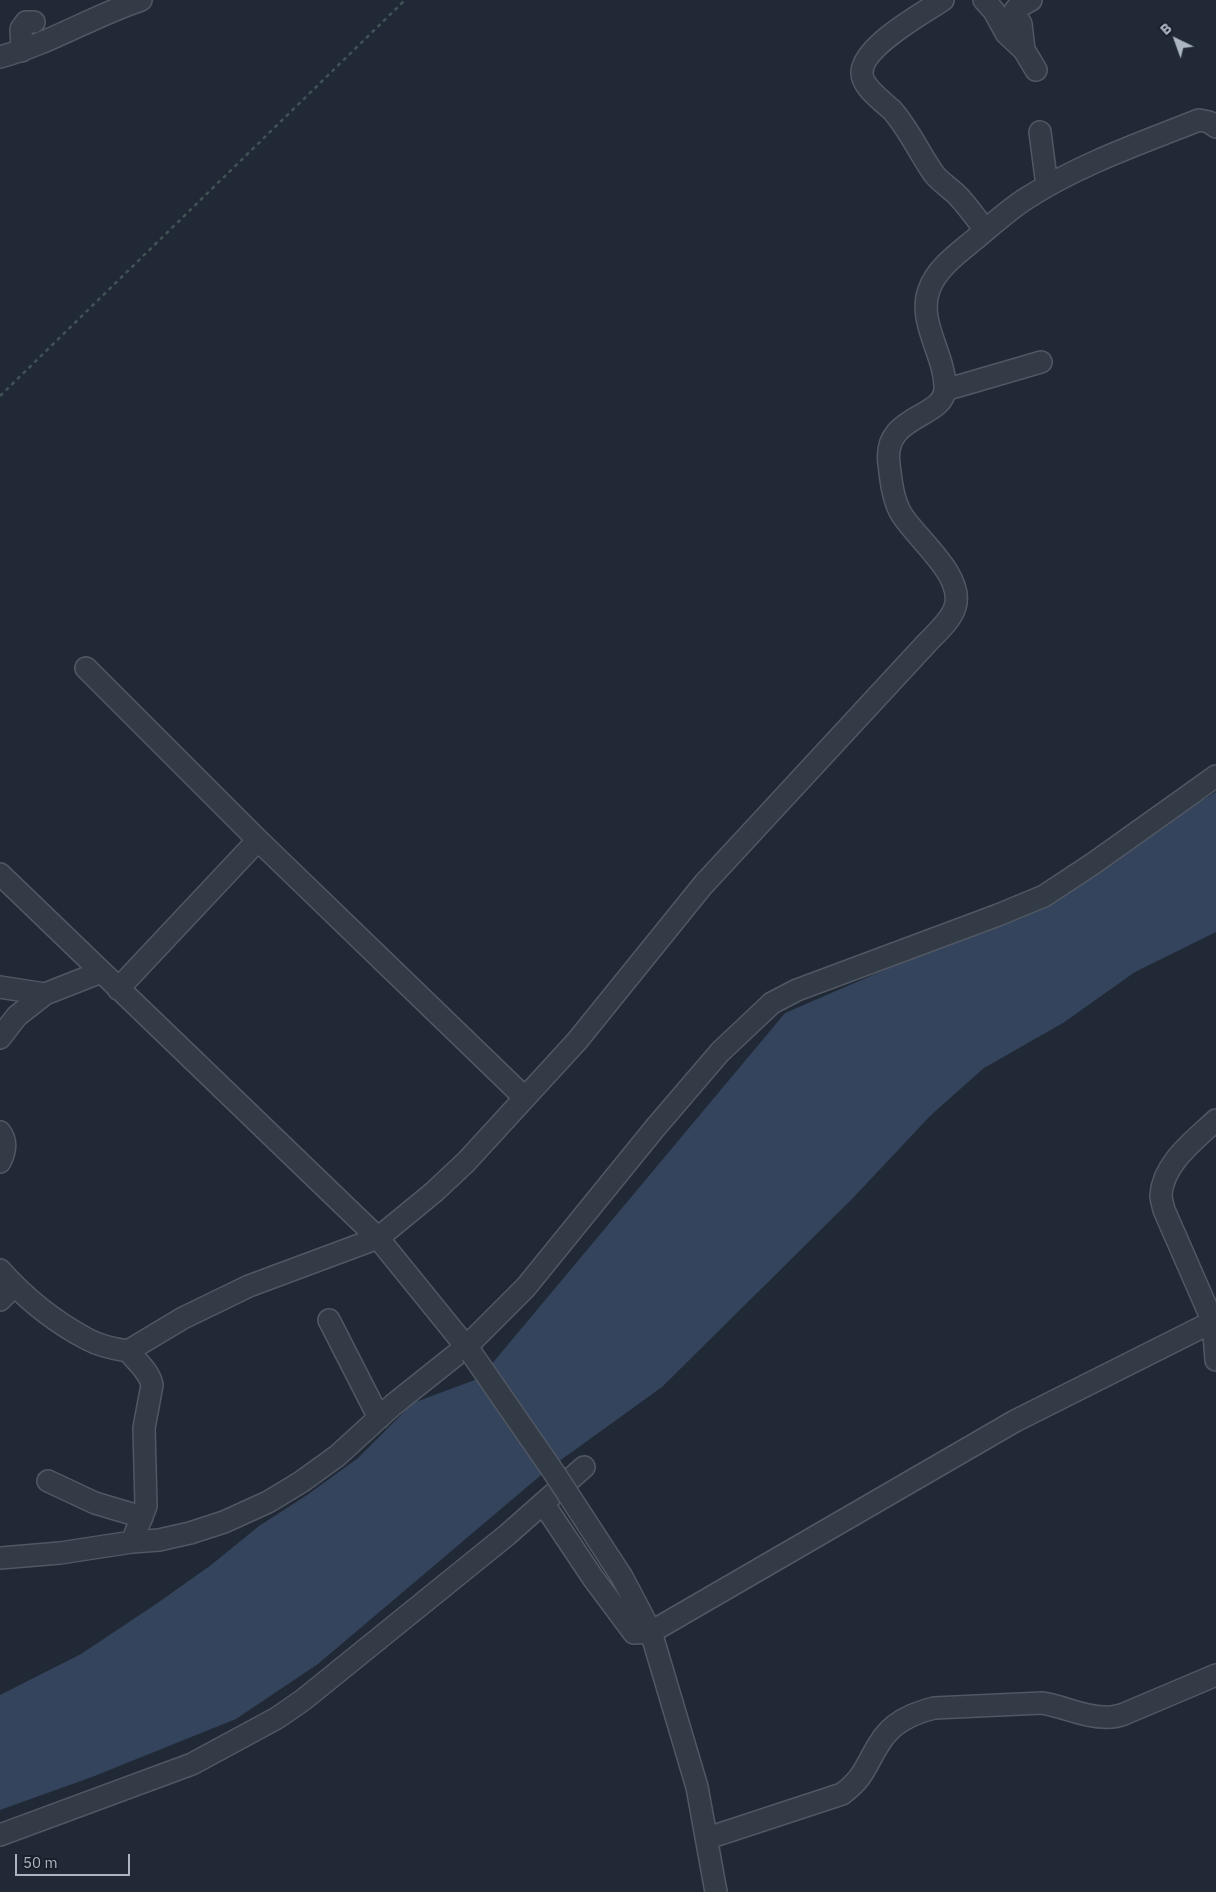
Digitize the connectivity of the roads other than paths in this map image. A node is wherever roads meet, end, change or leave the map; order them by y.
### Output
1 (943, 0) edge
2 (984, 0) edge
3 (1032, 0) edge
4 (137, 1) edge
5 (34, 22) dead end
6 (1024, 50) junction
7 (22, 51) junction
8 (0, 57) edge
9 (1036, 70) dead end
10 (1216, 127) edge
11 (1040, 132) dead end
12 (1047, 186) junction
13 (985, 230) junction
14 (1041, 362) dead end
15 (945, 390) junction
16 (86, 668) dead end
17 (1216, 776) edge
18 (258, 840) junction
19 (0, 874) edge
20 (101, 972) junction
21 (0, 986) edge
22 (118, 988) junction
23 (45, 994) junction
24 (0, 1038) edge
25 (524, 1097) junction
26 (1216, 1120) edge
27 (0, 1132) edge
28 (0, 1162) edge
29 (378, 1238) junction
30 (0, 1270) edge
31 (7, 1293) edge
32 (329, 1320) dead end
33 (1214, 1321) edge
34 (469, 1350) junction
35 (128, 1351) junction
36 (1216, 1360) edge
37 (379, 1418) junction
38 (584, 1466) dead end
39 (48, 1481) dead end
40 (543, 1503) junction
41 (142, 1517) junction
42 (132, 1542) junction
43 (0, 1558) edge
44 (651, 1632) junction
45 (1216, 1675) edge
46 (0, 1835) edge
47 (708, 1838) junction
48 (716, 1892) edge

1 - 13 street
2 - 6 street
3 - 6 street
4 - 7 street
5 - 7 street
6 - 9 street
7 - 8 street
10 - 12 street
11 - 12 street
12 - 13 street
13 - 15 street
14 - 15 street
15 - 25 street
16 - 18 street
17 - 34 street
18 - 22 street
18 - 25 street
19 - 20 street
20 - 22 street
20 - 23 street
21 - 23 street
22 - 29 street
23 - 24 street
25 - 29 street
26 - 33 street
27 - 28 street
29 - 34 street
29 - 35 street
30 - 31 street
31 - 35 street
32 - 37 street
33 - 36 street
33 - 44 street
34 - 37 street
34 - 44 street, bridge
35 - 41 street
37 - 42 street
38 - 40 street
39 - 41 street
40 - 44 street
40 - 46 street
41 - 42 street
42 - 43 street
44 - 47 street
45 - 47 street
47 - 48 street

